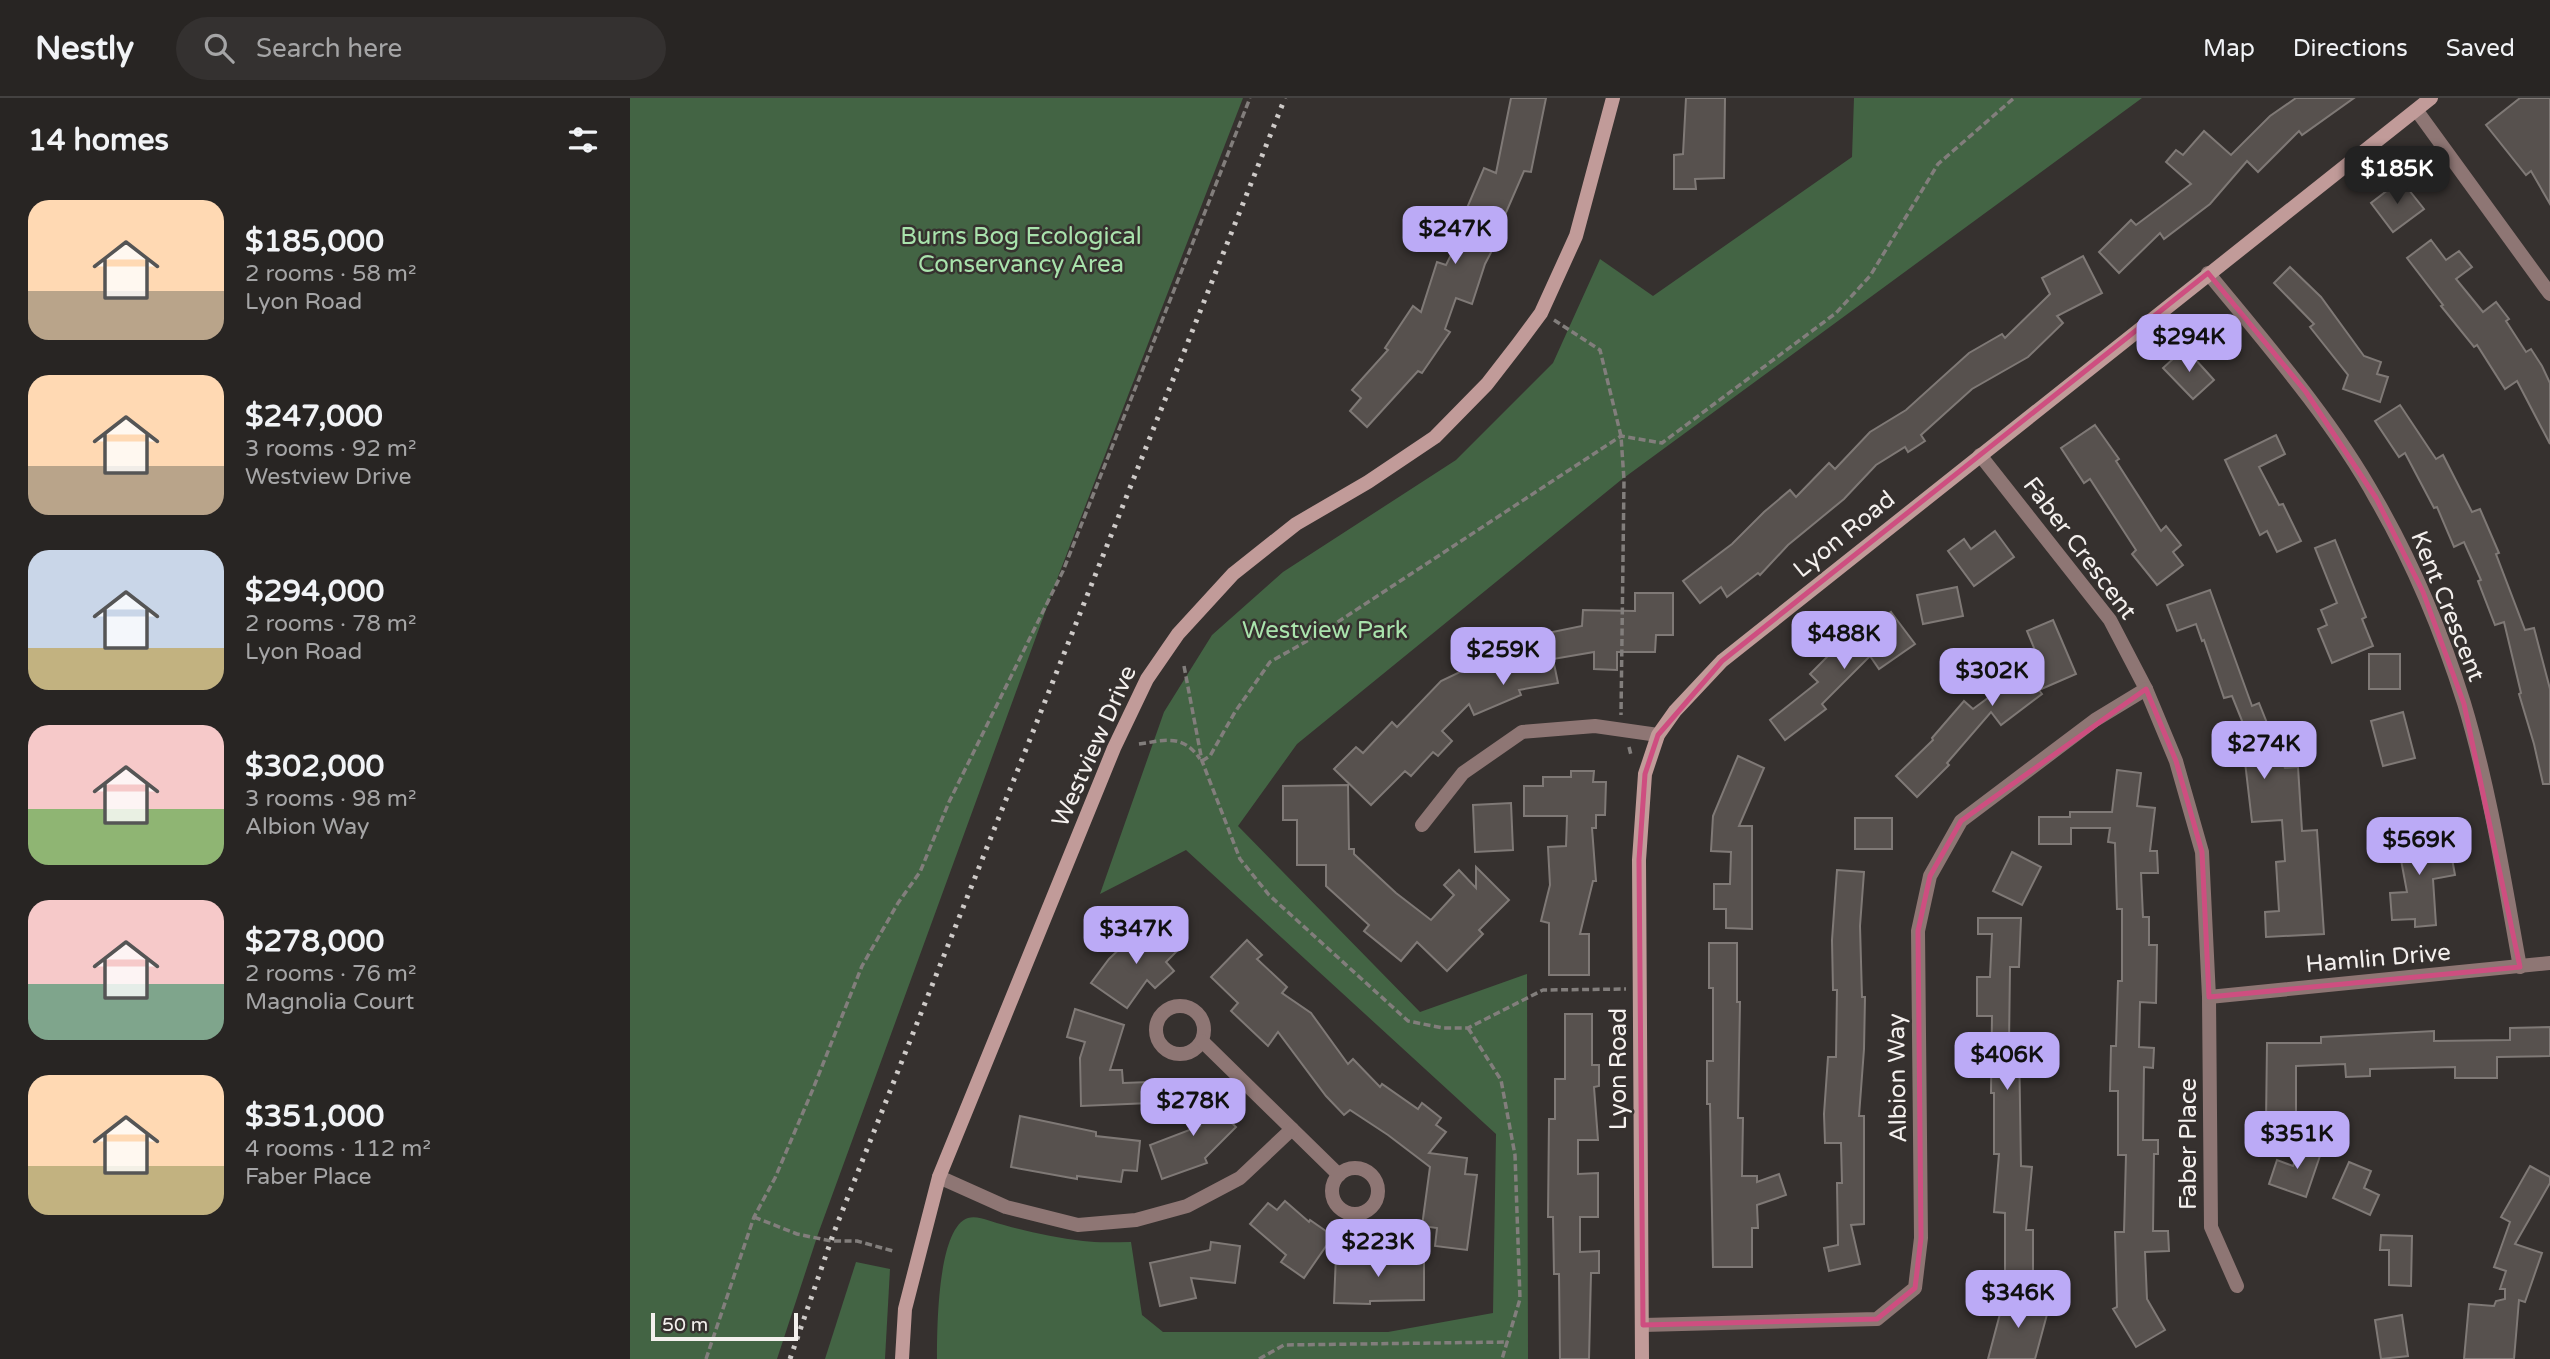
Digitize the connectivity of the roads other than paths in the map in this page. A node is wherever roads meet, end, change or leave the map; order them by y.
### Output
1 (1613, 98) edge
2 (2431, 98) edge
3 (2417, 111) junction
4 (2208, 274) junction
5 (2550, 294) edge
6 (1980, 455) junction
7 (2146, 690) junction
8 (1658, 734) junction
9 (1422, 825) dead end
10 (2550, 963) edge
11 (2520, 968) junction
12 (2210, 997) junction
13 (1202, 1041) dead end
14 (1292, 1129) junction
15 (1339, 1175) dead end
16 (939, 1177) junction
17 (2237, 1286) dead end
18 (1643, 1325) junction
19 (902, 1359) edge
20 (1642, 1359) edge

1 - 16 street, Westview Drive
2 - 3 street, Lyon Road
3 - 4 street, Lyon Road
3 - 5 street
4 - 6 street, Lyon Road
4 - 11 street, Kent Crescent
6 - 7 street, Faber Crescent
6 - 8 street, Lyon Road
7 - 12 street, Faber Crescent
7 - 18 street, Albion Way
8 - 9 street
8 - 18 street, Lyon Road
10 - 11 street, Hamlin Drive
11 - 12 street, Hamlin Drive
12 - 17 street, Faber Place
13 - 14 street
14 - 15 street
14 - 16 street
16 - 19 street, Westview Drive
18 - 20 street, Lyon Road

